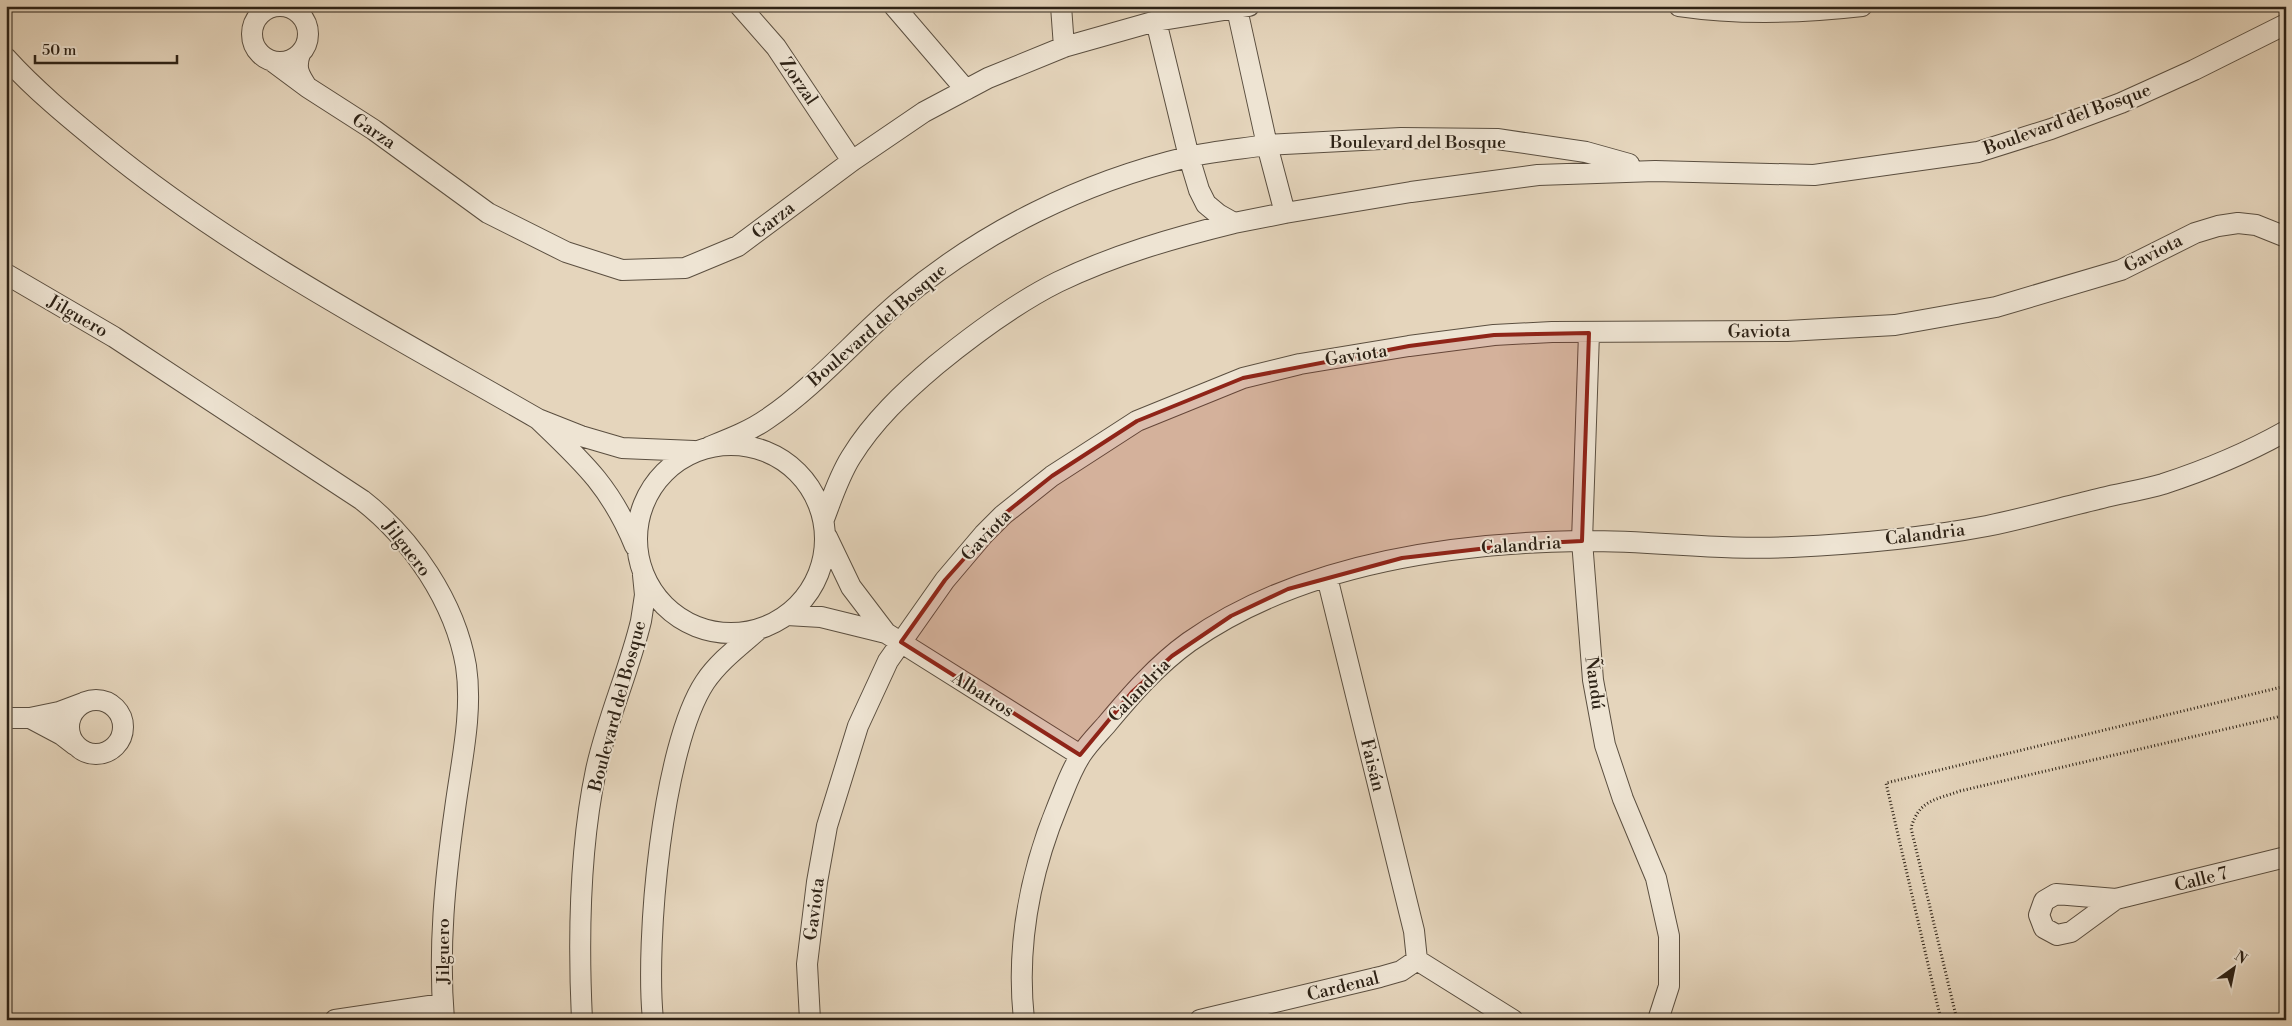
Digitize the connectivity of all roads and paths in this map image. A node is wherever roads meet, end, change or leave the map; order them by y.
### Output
1 (740, 6) edge
2 (894, 6) edge
3 (1061, 6) edge
4 (1679, 6) edge
5 (1862, 6) edge
6 (1243, 7) edge
7 (1156, 22) junction
8 (2286, 24) edge
9 (1064, 47) junction
10 (300, 54) junction
11 (6, 58) edge
12 (272, 60) junction
13 (307, 87) junction
14 (966, 90) junction
15 (1267, 145) junction
16 (1189, 156) junction
17 (852, 160) junction
18 (1655, 170) junction
19 (1285, 213) junction
20 (1234, 223) junction
21 (2286, 237) edge
22 (6, 274) edge
23 (1589, 333) junction
24 (538, 419) junction
25 (2286, 431) edge
26 (702, 449) junction
27 (825, 527) junction
28 (1582, 541) junction
29 (641, 564) junction
30 (1327, 577) junction
31 (787, 615) junction
32 (759, 629) junction
33 (893, 637) junction
34 (2286, 686) edge
35 (83, 703) junction
36 (2286, 715) edge
37 (6, 718) edge
38 (30, 718) junction
39 (75, 745) junction
40 (1080, 755) junction
41 (2286, 857) edge
42 (2116, 899) dead end
43 (1418, 957) junction
44 (444, 1012) edge
45 (335, 1020) edge
46 (582, 1020) edge
47 (653, 1020) edge
48 (810, 1020) edge
49 (1024, 1020) edge
50 (1200, 1020) edge
51 (1513, 1020) edge
52 (1658, 1020) edge
53 (1942, 1020) edge
54 (1958, 1020) edge

1 - 17 street, Zorzal
2 - 14 street
3 - 9 street
4 - 5 street
6 - 7 street, Garza
6 - 15 street
7 - 9 street, Garza
7 - 16 street
8 - 18 street, Boulevard del Bosque
9 - 14 street, Garza
10 - 12 street
10 - 12 street
10 - 13 street
11 - 24 street
12 - 13 street, Garza
13 - 17 street, Garza
14 - 17 street, Garza
15 - 16 street, Boulevard del Bosque
15 - 18 street, Boulevard del Bosque
15 - 19 street
16 - 20 street
16 - 26 street, Boulevard del Bosque
18 - 19 street, Boulevard del Bosque
19 - 20 street, Boulevard del Bosque
20 - 27 street
21 - 23 street, Gaviota
22 - 44 street, Jilguero
23 - 28 street, Ñandú
23 - 33 street, Gaviota
24 - 26 street
24 - 29 street
25 - 28 street, Calandria
26 - 27 street
26 - 29 street, Boulevard del Bosque
27 - 31 street
27 - 33 street
28 - 30 street, Calandria
28 - 52 street, Ñandú
29 - 32 street
29 - 46 street, Boulevard del Bosque
30 - 40 street, Calandria
30 - 43 street, Faisán
31 - 32 street
31 - 33 street
32 - 47 street
33 - 40 street, Albatros
33 - 48 street, Gaviota
34 - 53 path
35 - 38 street
35 - 39 street
35 - 39 street
36 - 54 path
37 - 38 street
38 - 39 street
40 - 49 street, Calandria
41 - 42 street, Calle 7
43 - 50 street, Cardenal
43 - 51 street
44 - 45 street

